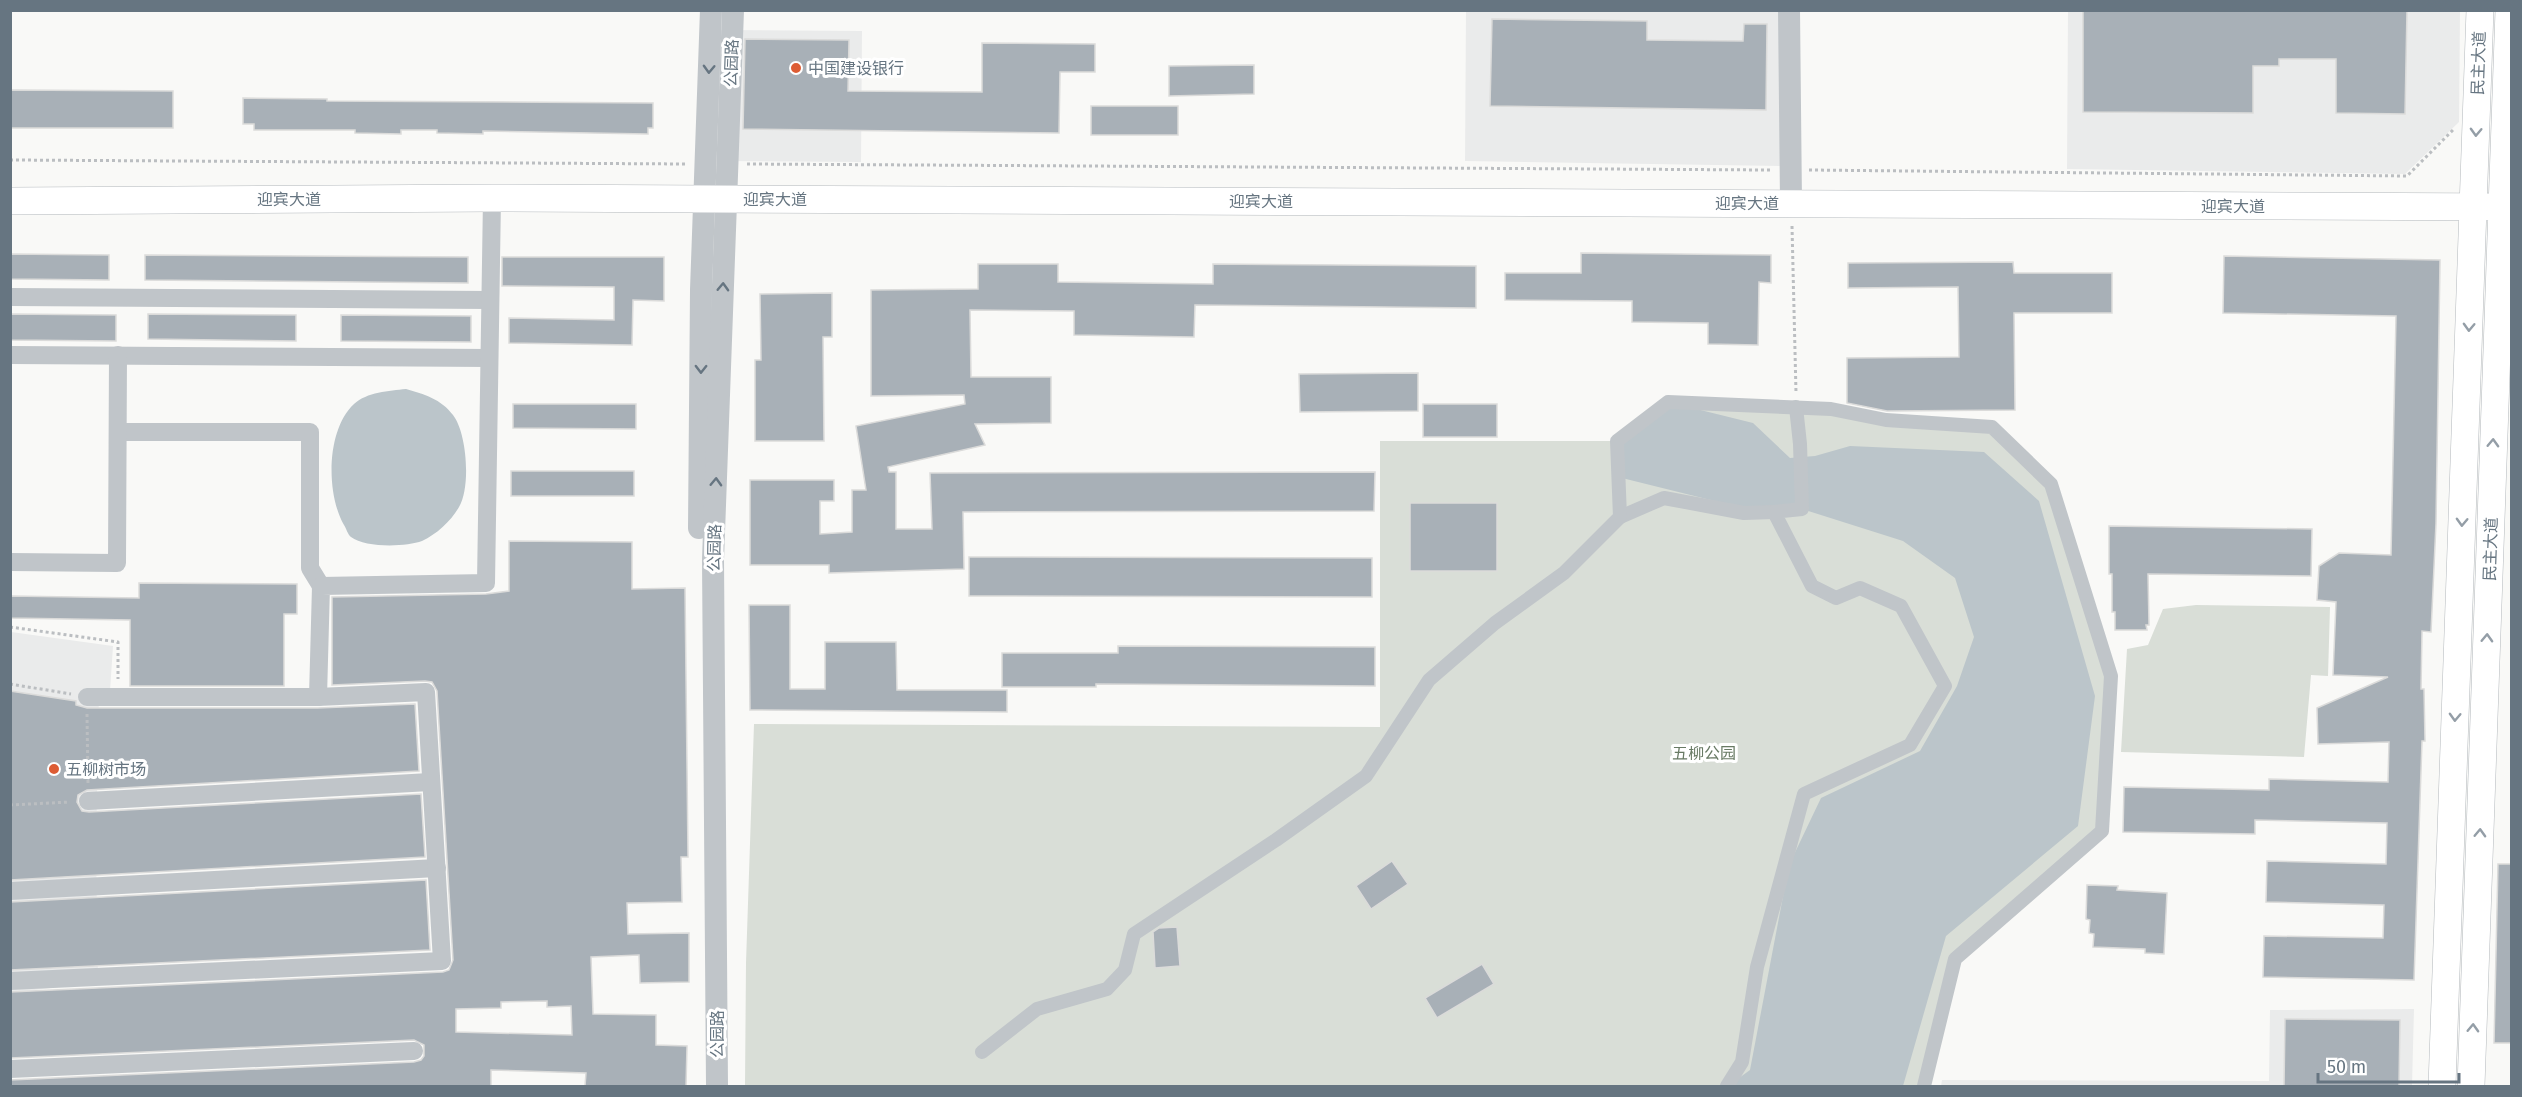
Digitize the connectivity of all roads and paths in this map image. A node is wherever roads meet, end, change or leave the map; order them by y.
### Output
1 (711, 10) edge
2 (733, 10) edge
3 (1789, 10) edge
4 (2480, 10) edge
5 (2509, 10) edge
6 (2453, 130) dead end
7 (10, 160) edge
8 (716, 182) junction
9 (10, 183) edge
10 (1791, 187) junction
11 (492, 198) junction
12 (2473, 199) junction
13 (2507, 199) edge
14 (10, 201) edge
15 (10, 297) edge
16 (490, 300) junction
17 (10, 355) edge
18 (118, 355) junction
19 (489, 358) junction
20 (1796, 407) junction
21 (118, 432) junction
22 (1774, 512) junction
23 (1620, 517) junction
24 (10, 562) edge
25 (321, 586) junction
26 (10, 627) edge
27 (10, 684) edge
28 (87, 697) junction
29 (118, 697) junction
30 (318, 697) junction
31 (430, 782) junction
32 (88, 801) junction
33 (10, 805) edge
34 (437, 868) junction
35 (10, 891) edge
36 (10, 981) edge
37 (414, 1051) dead end
38 (982, 1052) dead end
39 (10, 1069) edge
40 (708, 1086) edge
41 (717, 1086) edge
42 (1727, 1086) edge
43 (1924, 1086) edge
44 (2442, 1086) edge
45 (2470, 1086) edge

1 -> 8 street
2 - 8 street, 公园路
3 - 10 street
4 -> 12 main road, 民主大道
5 - 13 main road, 民主大道
6 - 10 path
7 - 8 path
8 - 9 main road, 迎宾大道
8 - 10 main road, 迎宾大道
8 - 10 path
8 - 11 main road, 迎宾大道
8 -> 40 street
41 -> 8 street, 公园路
10 - 12 main road, 迎宾大道
10 - 20 path
11 - 14 main road, 迎宾大道
11 - 16 street
12 - 13 main road, 迎宾大道
12 -> 44 main road, 民主大道
45 -> 13 main road, 民主大道
15 - 16 street
16 - 19 street
17 - 18 street
18 - 19 street
18 - 21 street
19 - 25 street
20 - 22 street
20 - 23 street
20 - 43 street
21 - 24 street
21 - 25 street
22 - 23 street
22 - 42 street
23 - 38 street
25 - 30 street
26 - 29 path
27 - 28 path
28 - 29 street
28 - 32 path
29 - 30 street
30 - 31 street
31 - 32 street
31 - 34 street
32 - 33 path
34 - 35 street
34 - 36 street
37 - 39 street

